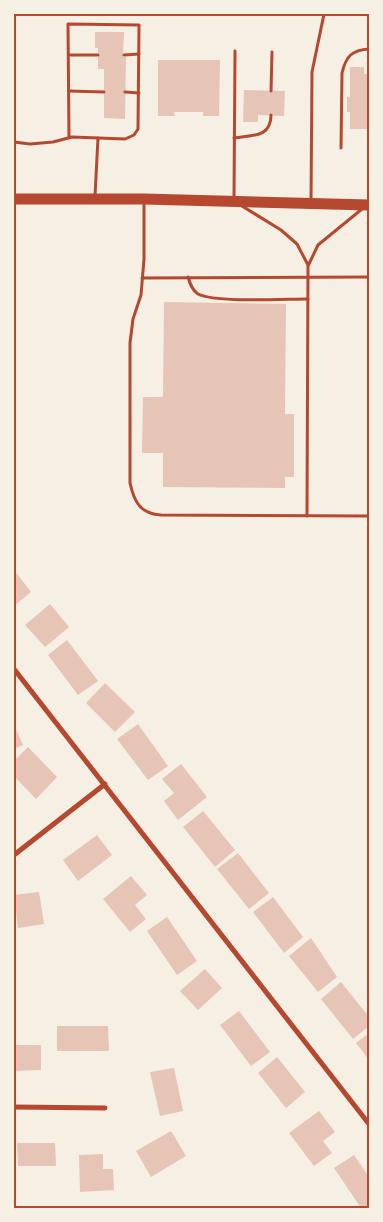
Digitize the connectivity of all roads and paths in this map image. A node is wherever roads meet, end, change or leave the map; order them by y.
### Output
1 (324, 14) edge
2 (369, 49) edge
3 (235, 51) dead end
4 (272, 52) dead end
5 (98, 54) dead end
6 (124, 54) dead end
7 (139, 54) junction
8 (69, 55) junction
9 (271, 90) dead end
10 (69, 91) junction
11 (104, 92) dead end
12 (125, 92) dead end
13 (139, 93) junction
14 (271, 115) dead end
15 (69, 138) junction
16 (98, 138) junction
17 (234, 138) junction
18 (14, 142) edge
19 (341, 148) dead end
20 (14, 199) edge
21 (95, 199) junction
22 (144, 199) junction
23 (234, 201) junction
24 (311, 205) junction
25 (368, 205) edge
26 (308, 266) junction
27 (188, 277) junction
28 (308, 277) junction
29 (369, 277) edge
30 (142, 278) junction
31 (308, 299) junction
32 (307, 516) junction
33 (369, 516) edge
34 (14, 669) edge
35 (105, 784) junction
36 (14, 855) edge
37 (14, 1107) edge
38 (105, 1108) dead end
39 (369, 1124) edge

1 - 24 lane
2 - 19 lane
3 - 17 lane
4 - 9 lane
5 - 8 lane
6 - 7 lane
7 - 8 lane
7 - 13 lane
8 - 10 lane
10 - 11 lane
10 - 15 lane
12 - 13 lane
13 - 16 lane
14 - 17 lane
15 - 16 lane
15 - 18 lane
16 - 21 lane
17 - 23 lane
20 - 21 main road
21 - 22 main road
22 - 23 main road
22 - 30 lane
23 - 24 main road
23 - 26 lane
24 - 25 main road
25 - 26 lane
26 - 28 lane
27 - 28 lane
27 - 30 lane
27 - 31 lane
28 - 29 lane
28 - 31 lane
30 - 32 lane
31 - 32 lane
32 - 33 lane
34 - 35 street
35 - 36 street
35 - 39 street
37 - 38 street

